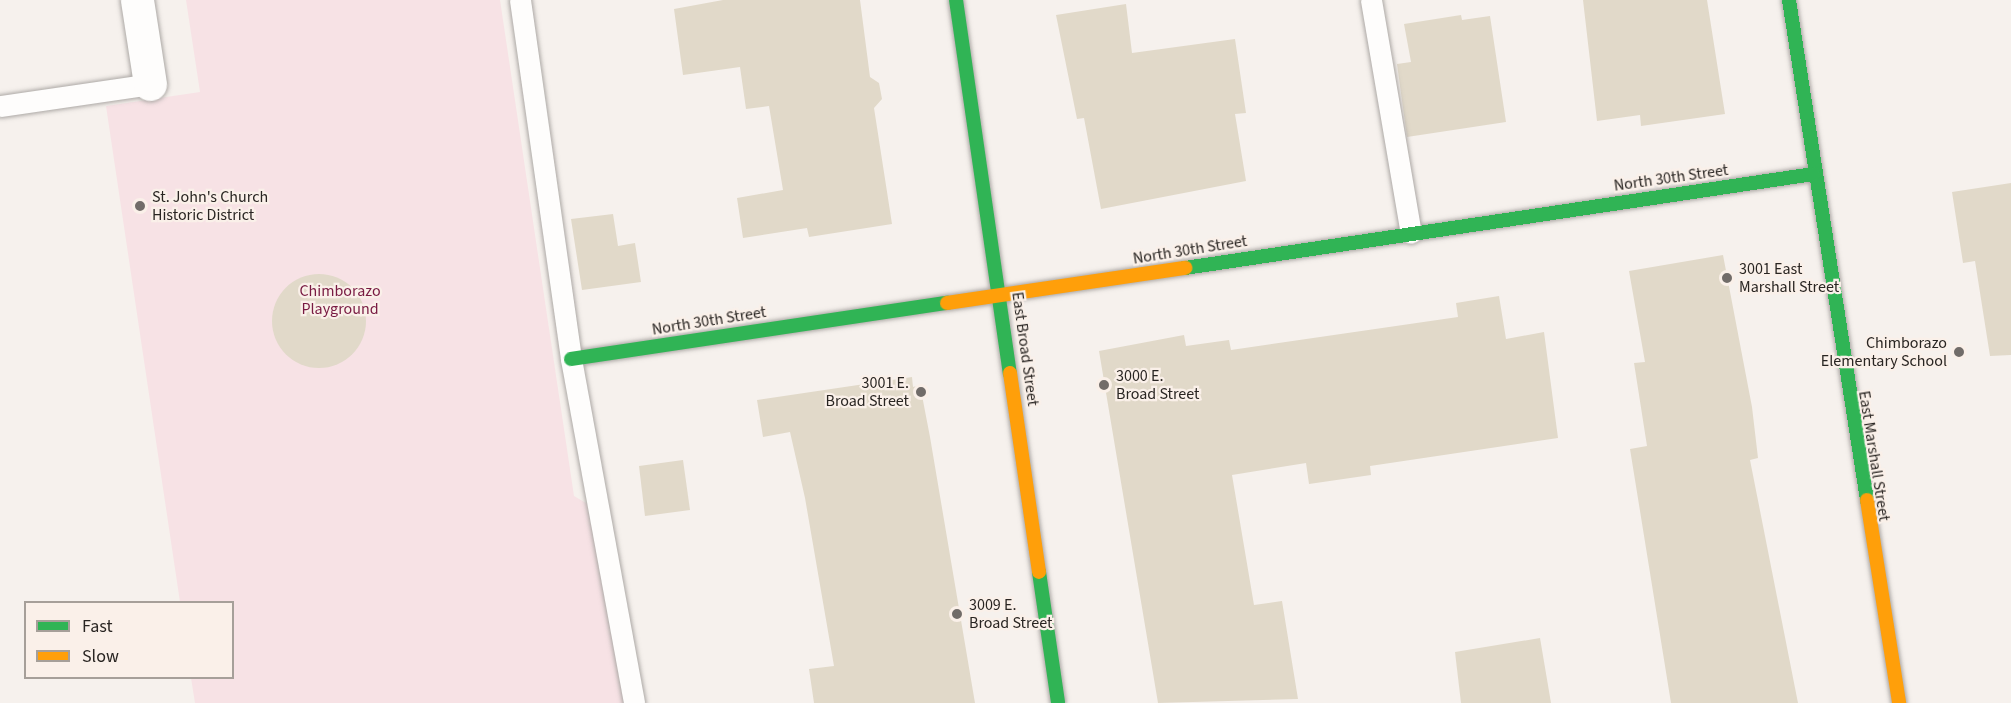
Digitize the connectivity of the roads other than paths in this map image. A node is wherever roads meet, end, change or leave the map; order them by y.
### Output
1 (137, 0) edge
2 (520, 0) edge
3 (956, 0) edge
4 (1371, 0) edge
5 (1790, 0) edge
6 (150, 84) joint
7 (0, 106) edge
8 (1813, 174) junction
9 (1411, 233) junction
10 (1001, 295) junction
11 (571, 358) junction
12 (634, 703) edge
13 (1058, 703) edge
14 (1899, 703) edge

1 - 6 street
2 - 11 lane
3 - 10 street, East Broad Street
4 - 9 lane
5 - 8 street, East Marshall Street
6 - 7 lane
8 - 9 street, North 30th Street
8 - 14 street, East Marshall Street
9 - 10 street, North 30th Street
10 - 11 street, North 30th Street
10 - 13 street, East Broad Street
11 - 12 lane

